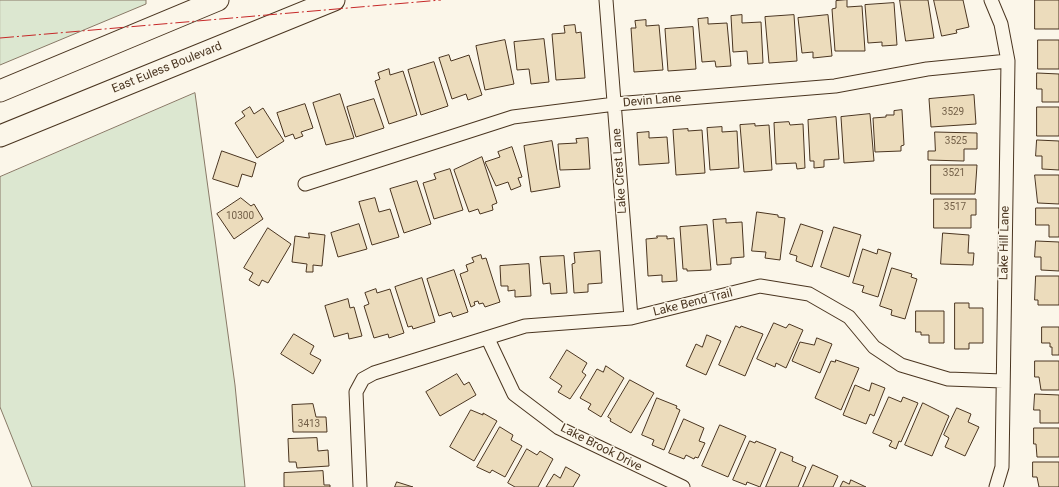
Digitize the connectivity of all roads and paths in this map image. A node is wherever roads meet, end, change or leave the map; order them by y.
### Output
1 (218, 0) edge
2 (334, 0) edge
3 (606, 0) edge
4 (991, 0) edge
5 (1008, 61) junction
6 (0, 91) edge
7 (615, 104) junction
8 (0, 136) edge
9 (305, 184) dead end
10 (631, 318) junction
11 (488, 339) junction
12 (1003, 381) junction
13 (360, 487) edge
14 (683, 487) edge
15 (996, 487) edge

1 - 6 main road
2 - 8 main road, East Euless Boulevard
3 - 7 street, Lake Crest Lane
4 - 5 street, Lake Hill Lane
5 - 7 street, Devin Lane
5 - 12 street, Lake Hill Lane
7 - 9 street, Devin Lane
7 - 10 street, Lake Crest Lane
10 - 11 street, Lake Bend Trail
10 - 12 street, Lake Bend Trail
11 - 13 street, Lake Bend Trail
11 - 14 street, Lake Brook Drive
12 - 15 street, Lake Hill Lane

